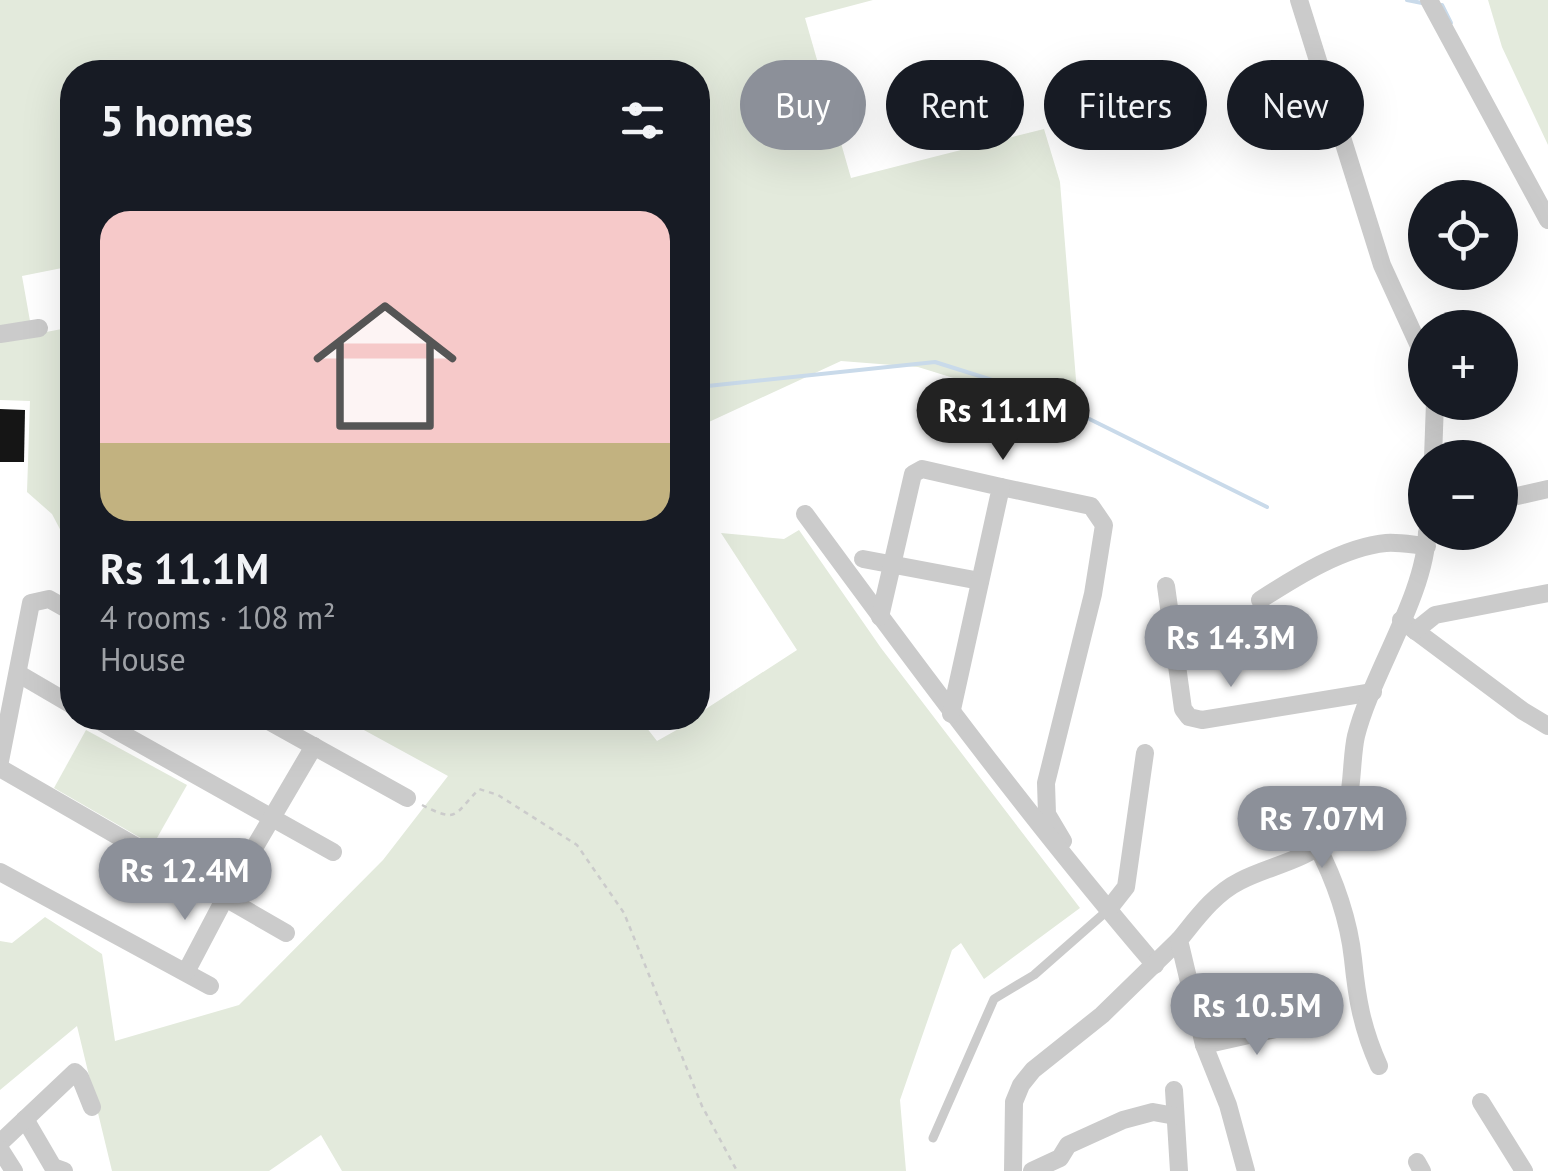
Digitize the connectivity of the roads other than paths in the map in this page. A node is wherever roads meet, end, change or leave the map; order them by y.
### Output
1 (1299, 0) edge
2 (1429, 0) edge
3 (1548, 220) edge
4 (1408, 322) edge
5 (39, 328) dead end
6 (0, 334) edge
7 (1001, 487) junction
8 (1548, 488) edge
9 (1518, 496) edge
10 (805, 514) dead end
11 (1408, 541) edge
12 (1425, 550) edge
13 (862, 558) dead end
14 (892, 563) junction
15 (980, 581) junction
16 (1166, 586) dead end
17 (1548, 593) edge
18 (1260, 600) dead end
19 (60, 605) edge
20 (880, 617) junction
21 (1408, 625) junction
22 (19, 674) junction
23 (1373, 692) junction
24 (60, 698) edge
25 (951, 714) junction
26 (1548, 726) edge
27 (115, 730) edge
28 (285, 730) edge
29 (314, 746) junction
30 (1145, 753) dead end
31 (0, 764) edge
32 (407, 798) road end
33 (270, 819) junction
34 (1318, 846) junction
35 (333, 852) dead end
36 (1070, 865) junction
37 (0, 872) edge
38 (226, 896) junction
39 (1108, 910) junction
40 (286, 933) dead end
41 (1179, 940) junction
42 (1155, 965) junction
43 (186, 972) junction
44 (210, 986) dead end
45 (1298, 1024) dead end
46 (1204, 1045) junction
47 (1379, 1066) dead end
48 (1174, 1090) dead end
49 (1481, 1102) dead end
50 (92, 1108) dead end
51 (1175, 1116) junction
52 (25, 1119) junction
53 (933, 1138) dead end
54 (0, 1146) edge
55 (14, 1171) edge
56 (64, 1171) edge
57 (1013, 1171) edge
58 (1032, 1171) edge
59 (1179, 1171) edge
60 (1246, 1171) edge
61 (1524, 1171) edge

1 - 4 street
2 - 3 street
5 - 6 street
7 - 14 street
7 - 15 street
7 - 36 street
8 - 9 street
10 - 20 street
11 - 18 street
12 - 21 street
13 - 14 street
14 - 15 street
14 - 20 street
15 - 25 street
16 - 23 street
17 - 21 street
19 - 22 street
20 - 25 street
21 - 23 street
21 - 26 street
22 - 24 street
22 - 31 street
23 - 34 street
25 - 36 street
27 - 33 street
28 - 29 street
29 - 32 street
29 - 33 street
30 - 39 street
31 - 38 street
33 - 35 street
33 - 38 street
34 - 41 street
34 - 47 street
36 - 39 street
37 - 43 street
38 - 40 street
38 - 43 street
39 - 42 street
39 - 53 lane
41 - 42 street
41 - 46 street
42 - 57 street
43 - 44 street
45 - 46 street
46 - 60 street
48 - 51 street
49 - 61 street
50 - 52 street
51 - 58 street
51 - 59 street
52 - 54 street
52 - 56 street
54 - 55 street

